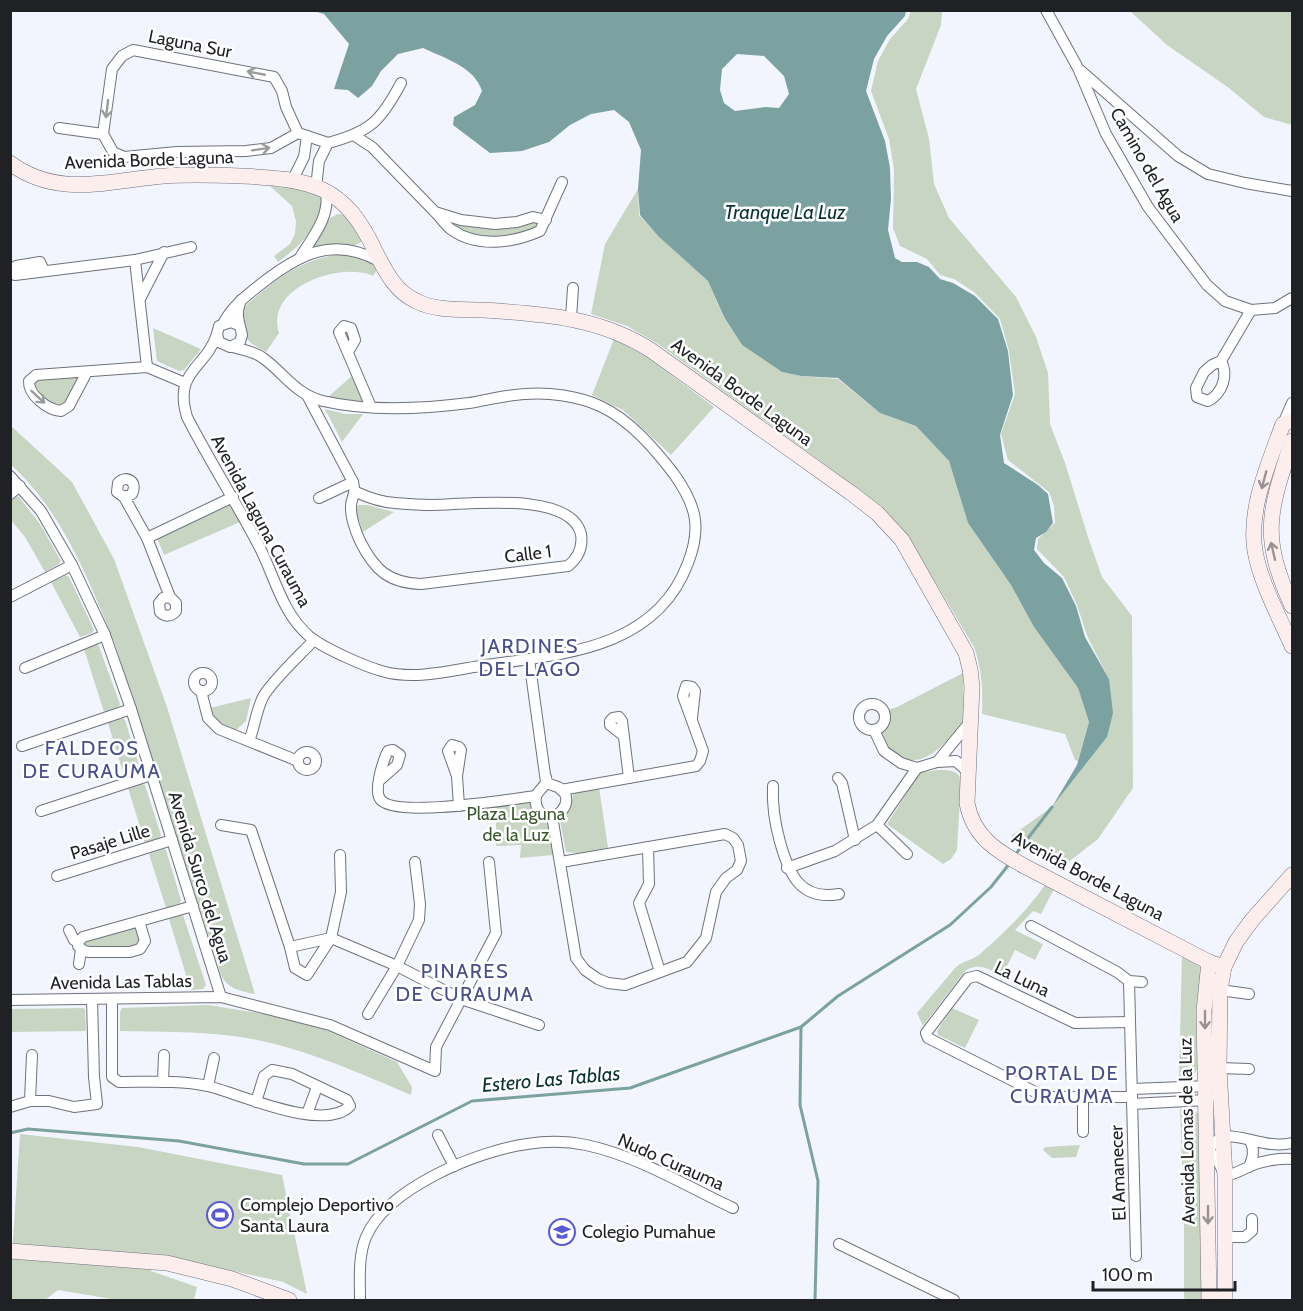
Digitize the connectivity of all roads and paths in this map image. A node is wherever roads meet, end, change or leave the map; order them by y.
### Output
1 (1046, 10) edge
2 (1078, 68) junction
3 (401, 83) dead end
4 (59, 128) dead end
5 (104, 134) junction
6 (302, 135) junction
7 (355, 136) junction
8 (328, 143) junction
9 (10, 163) edge
10 (293, 179) junction
11 (562, 182) dead end
12 (321, 189) junction
13 (1293, 191) edge
14 (351, 209) junction
15 (435, 212) junction
16 (327, 213) junction
17 (546, 220) junction
18 (370, 240) junction
19 (191, 246) dead end
20 (355, 250) junction
21 (164, 252) junction
22 (302, 256) junction
23 (135, 260) junction
24 (381, 262) junction
25 (44, 271) dead end
26 (573, 288) dead end
27 (141, 297) junction
28 (1293, 298) edge
29 (241, 300) junction
30 (1251, 310) junction
31 (571, 318) junction
32 (223, 324) junction
33 (238, 325) junction
34 (217, 334) junction
35 (233, 344) junction
36 (348, 352) dead end
37 (1221, 361) dead end
38 (147, 367) junction
39 (192, 369) junction
40 (87, 372) junction
41 (185, 384) junction
42 (308, 396) junction
43 (1293, 403) edge
44 (371, 407) junction
45 (1288, 422) edge
46 (1293, 441) edge
47 (1288, 472) edge
48 (10, 476) edge
49 (20, 486) junction
50 (354, 487) junction
51 (10, 494) edge
52 (124, 497) dead end
53 (233, 497) junction
54 (319, 498) dead end
55 (147, 538) junction
56 (72, 565) junction
57 (10, 597) edge
58 (170, 597) dead end
59 (1293, 606) edge
60 (105, 635) junction
61 (314, 640) junction
62 (1293, 646) edge
63 (529, 659) junction
64 (25, 668) dead end
65 (201, 691) dead end
66 (131, 709) junction
67 (692, 718) dead end
68 (874, 730) dead end
69 (624, 736) dead end
70 (245, 739) junction
71 (22, 746) dead end
72 (964, 753) junction
73 (298, 761) dead end
74 (937, 762) junction
75 (917, 768) junction
76 (151, 775) junction
77 (457, 776) dead end
78 (546, 777) junction
79 (629, 778) junction
80 (838, 778) dead end
81 (380, 780) dead end
82 (773, 786) dead end
83 (561, 790) junction
84 (536, 796) junction
85 (459, 806) junction
86 (40, 811) dead end
87 (552, 816) junction
88 (220, 825) dead end
89 (878, 825) junction
90 (172, 840) junction
91 (855, 840) junction
92 (648, 847) junction
93 (907, 854) dead end
94 (340, 855) dead end
95 (415, 862) dead end
96 (489, 862) dead end
97 (561, 862) junction
98 (787, 868) junction
99 (1293, 875) edge
100 (57, 876) dead end
101 (839, 894) dead end
102 (193, 906) junction
103 (139, 921) junction
104 (1031, 926) dead end
105 (69, 930) dead end
106 (332, 938) junction
107 (79, 945) junction
108 (290, 946) junction
109 (79, 964) dead end
110 (1216, 965) junction
111 (397, 966) junction
112 (660, 972) junction
113 (1129, 981) junction
114 (1142, 982) dead end
115 (1220, 990) junction
116 (1249, 995) dead end
117 (221, 997) junction
118 (92, 999) junction
119 (112, 999) junction
120 (461, 999) junction
121 (10, 1000) edge
122 (368, 1014) dead end
123 (1130, 1022) junction
124 (539, 1025) dead end
125 (436, 1047) junction
126 (32, 1054) dead end
127 (165, 1055) dead end
128 (214, 1058) dead end
129 (415, 1063) junction
130 (1219, 1068) junction
131 (1249, 1069) dead end
132 (163, 1082) junction
133 (208, 1086) junction
134 (317, 1087) junction
135 (1165, 1088) junction
136 (1210, 1091) junction
137 (1132, 1097) junction
138 (1083, 1098) junction
139 (30, 1101) junction
140 (256, 1102) junction
141 (1166, 1102) junction
142 (10, 1107) edge
143 (307, 1114) junction
144 (1083, 1132) dead end
145 (438, 1135) dead end
146 (1222, 1136) junction
147 (1250, 1140) junction
148 (1293, 1143) edge
149 (1208, 1149) junction
150 (1293, 1159) edge
151 (454, 1166) junction
152 (1249, 1167) junction
153 (1225, 1176) junction
154 (733, 1208) dead end
155 (1252, 1219) dead end
156 (1225, 1237) junction
157 (839, 1245) dead end
158 (10, 1251) edge
159 (1137, 1256) dead end
160 (289, 1300) edge
161 (360, 1300) edge
162 (954, 1300) edge
163 (1209, 1300) edge
164 (1225, 1300) edge

1 - 2 street, Camino del Agua
2 - 13 street
2 - 30 street, Camino del Agua
3 - 7 street
4 - 5 street
5 -> 6 street
6 -> 5 street, Laguna Sur
6 - 8 street
6 - 10 street
7 - 8 street
7 - 15 street
8 - 12 street
9 - 10 street, Avenida Borde Laguna
10 - 12 street, Avenida Borde Laguna
11 - 17 street
12 - 14 street, Avenida Borde Laguna
12 - 16 street
14 - 16 street
14 - 18 street, Avenida Borde Laguna
15 - 17 street
15 - 17 street
16 - 22 street, Avenida Laguna Curauma
18 - 20 street
18 - 24 street, Avenida Borde Laguna
19 - 21 street
20 - 22 street, Avenida Laguna Curauma
20 - 24 street, Avenida Laguna Curauma
21 - 23 street
21 - 27 street
22 - 29 street, Avenida Laguna Curauma
23 - 25 street
23 - 27 street
24 - 31 street, Avenida Borde Laguna
26 - 31 street
27 - 38 street
28 - 30 street, Camino del Agua
29 - 32 street, Avenida Laguna Curauma
29 - 33 street
30 - 37 street
31 - 72 street, Avenida Borde Laguna
32 - 33 street
32 - 34 street, Avenida Laguna Curauma
33 - 35 street
34 - 35 street
34 - 39 street, Avenida Laguna Curauma
35 - 39 street
35 - 42 street, Avenida Laguna Curauma
36 - 44 street
38 - 40 street
38 - 41 street
39 - 41 street, Avenida Laguna Curauma
40 -> 40 street
41 - 53 street, Avenida Laguna Curauma
42 - 44 street, Avenida Laguna Curauma
42 - 50 street
43 - 45 street
44 - 63 street, Avenida Laguna Curauma
45 -> 62 street
46 - 47 street
59 -> 47 street
48 - 49 street, Avenida Surco del Agua
49 - 51 street
49 - 56 street, Avenida Surco del Agua
50 - 50 street, Calle 1
50 - 54 street
52 - 55 street
53 - 55 street
53 - 61 street, Avenida Laguna Curauma
55 - 58 street
56 - 57 street
56 - 60 street, Avenida Surco del Agua
60 - 64 street
60 - 66 street, Avenida Surco del Agua
61 - 63 street, Avenida Laguna Curauma
61 - 70 street
63 - 78 street
65 - 70 street
66 - 71 street
66 - 76 street, Avenida Surco del Agua
67 - 79 street
68 - 75 street
69 - 79 street
70 - 73 street
72 - 74 street
72 - 74 street
72 - 110 street, Avenida Borde Laguna
74 - 75 street
75 - 89 street
76 - 86 street
76 - 90 street, Avenida Surco del Agua
77 - 85 street
78 - 83 street
78 - 84 street
79 - 83 street
80 - 91 street
81 - 85 street
82 - 98 street
83 - 87 street
84 - 85 street
84 - 87 street
87 - 97 street
88 - 108 street
89 - 91 street
89 - 93 street
90 - 100 street, Pasaje Lille
90 - 102 street, Avenida Surco del Agua
91 - 98 street
92 - 97 street
92 - 112 street
92 - 112 street
94 - 106 street
95 - 111 street
96 - 120 street
97 - 112 street
98 - 101 street
99 - 110 street, Avenida Lomas de la Luz
102 - 103 street
102 - 117 street, Avenida Surco del Agua
103 - 107 street
103 - 107 street
104 - 113 street
105 - 107 street
106 - 108 street
106 - 108 street
106 - 111 street
107 - 109 street
110 - 115 street, Avenida Lomas de la Luz
110 -> 136 street, Avenida Lomas de la Luz
111 - 120 street
111 - 122 street
113 - 114 street
113 - 123 street, El Amanecer
115 - 116 street
115 - 130 street, Avenida Lomas de la Luz
117 - 119 street, Avenida Las Tablas
117 - 129 street, Avenida Las Tablas
118 - 119 street, Avenida Las Tablas
118 - 121 street, Avenida Las Tablas
118 - 139 street
119 - 132 street
120 - 124 street
120 - 125 street
123 - 137 street, El Amanecer
123 - 138 street, La Luna
125 - 129 street
125 - 129 street, Avenida Las Tablas
126 - 139 street
127 - 132 street
128 - 133 street
130 - 131 street, Avenida Lomas de la Luz
130 - 136 street, Avenida Lomas de la Luz
132 - 133 street
133 - 140 street
134 - 140 street
134 - 143 street
134 - 143 street
135 - 136 street
135 - 137 street
135 - 141 street
136 - 141 street
136 - 146 street, Avenida Lomas de la Luz
136 - 149 street, Avenida Lomas de la Luz
137 - 138 street
137 - 141 street
137 - 159 street, El Amanecer
138 - 144 street
139 - 142 street
140 - 143 street
145 - 151 street
146 - 147 street
146 - 149 street
146 - 153 street, Avenida Lomas de la Luz
147 - 148 street
147 - 152 street
149 - 153 street
149 -> 163 street, Avenida Lomas de la Luz
150 - 152 street
151 - 154 street, Nudo Curauma
151 - 161 street, Nudo Curauma
152 - 153 street
153 - 156 street, Avenida Lomas de la Luz
155 - 156 street
156 - 164 street, Avenida Lomas de la Luz
157 - 162 street
158 - 160 street
163 - 164 street

